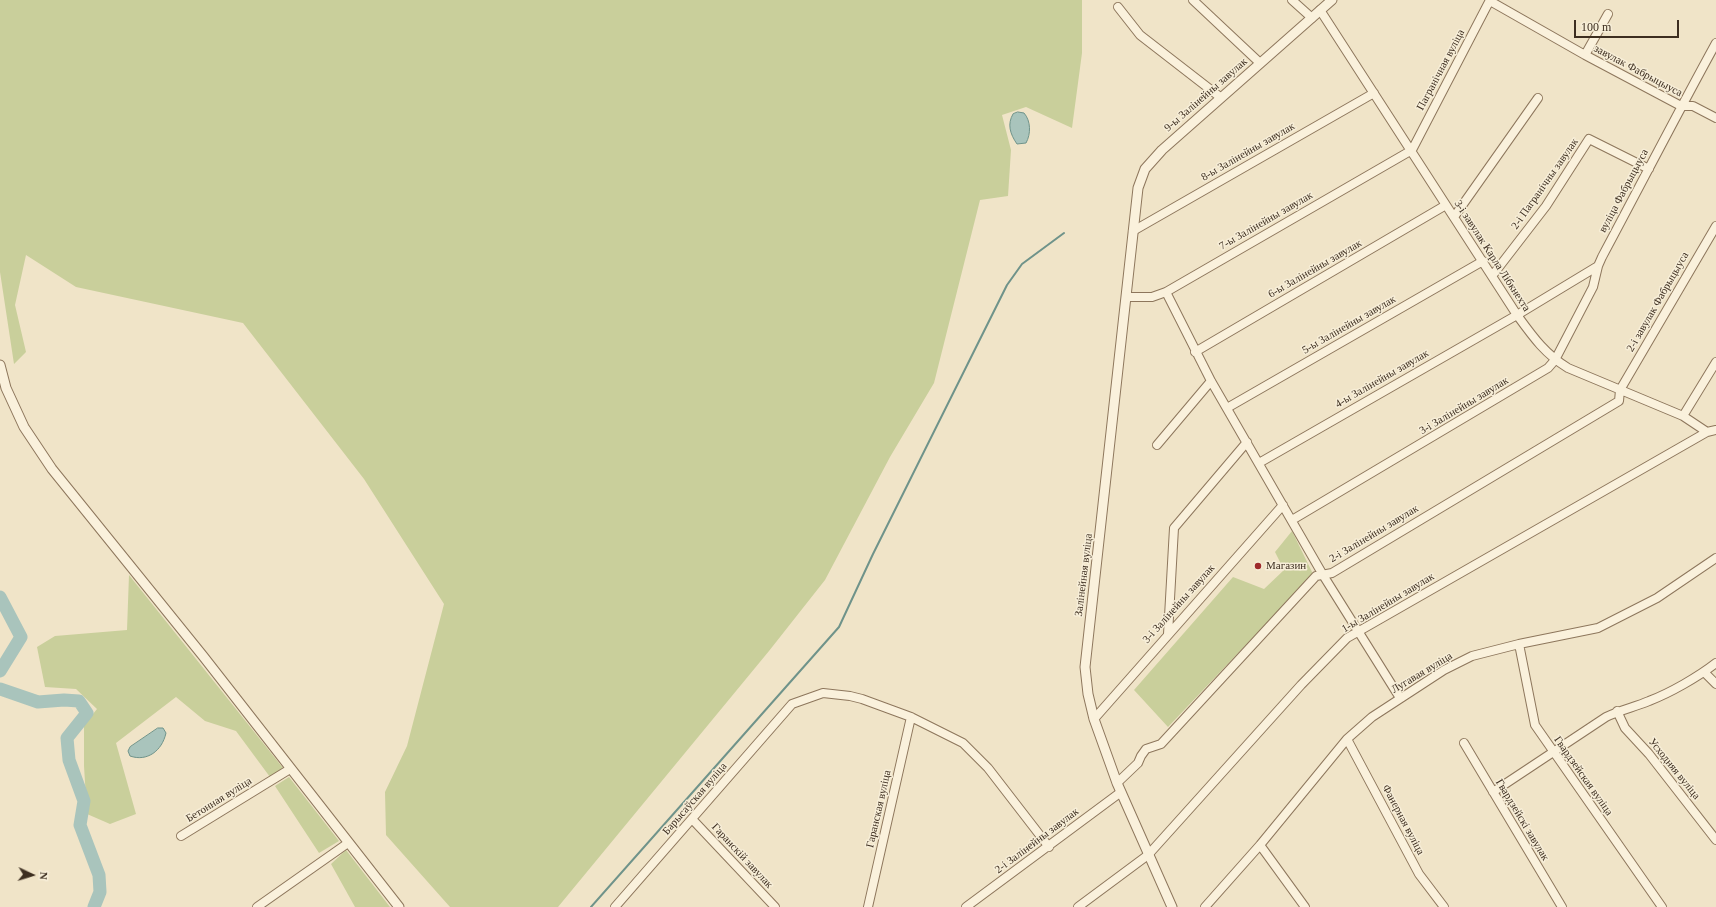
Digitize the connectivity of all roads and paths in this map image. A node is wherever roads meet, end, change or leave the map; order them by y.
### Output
1 (1193, 0) edge
2 (1292, 0) edge
3 (1332, 0) edge
4 (1490, 0) edge
5 (1118, 7) dead end
6 (1320, 10) junction
7 (1608, 14) dead end
8 (1312, 18) junction
9 (1716, 43) edge
10 (1584, 55) junction
11 (1260, 63) junction
12 (1374, 93) junction
13 (1220, 97) junction
14 (1538, 98) dead end
15 (1681, 106) junction
16 (1716, 118) edge
17 (1412, 150) junction
18 (1649, 169) junction
19 (1446, 205) junction
20 (1454, 217) junction
21 (1716, 226) edge
22 (1133, 231) junction
23 (1483, 261) junction
24 (1598, 266) junction
25 (1492, 276) junction
26 (1166, 292) junction
27 (1127, 297) junction
28 (1517, 315) junction
29 (1195, 352) junction
30 (1555, 360) junction
31 (1716, 362) edge
32 (0, 365) edge
33 (1211, 381) junction
34 (1620, 390) junction
35 (1227, 408) junction
36 (1683, 416) junction
37 (1716, 430) edge
38 (1707, 432) junction
39 (1246, 442) junction
40 (1157, 445) dead end
41 (1259, 463) junction
42 (1283, 505) junction
43 (1292, 520) junction
44 (1715, 560) edge
45 (1323, 575) junction
46 (1358, 632) junction
47 (1168, 634) junction
48 (1520, 644) junction
49 (1716, 663) edge
50 (1704, 672) junction
51 (1716, 684) edge
52 (1400, 698) junction
53 (1617, 711) junction
54 (911, 717) junction
55 (1094, 719) junction
56 (1347, 740) junction
57 (1464, 743) dead end
58 (1553, 752) junction
59 (290, 769) junction
60 (1117, 783) junction
61 (1121, 792) junction
62 (1493, 792) junction
63 (692, 819) junction
64 (181, 836) dead end
65 (1716, 840) edge
66 (348, 843) junction
67 (1260, 845) junction
68 (1048, 847) junction
69 (1148, 855) junction
70 (257, 907) edge
71 (399, 907) edge
72 (615, 907) edge
73 (775, 907) edge
74 (868, 907) edge
75 (966, 907) edge
76 (1078, 907) edge
77 (1172, 907) edge
78 (1205, 907) edge
79 (1305, 907) edge
80 (1444, 907) edge
81 (1562, 907) edge
82 (1662, 907) edge

1 - 11 street
2 - 8 street
3 - 6 street, 9-ы Залінейны завулак
4 - 10 street, завулак Фабрыцыуса
4 - 17 street, Пагранічная вуліца
5 - 13 street
6 - 8 street, 9-ы Залінейны завулак
6 - 12 street, 3-і завулак Карла Лібкнехта
7 - 10 street
8 - 11 street, 9-ы Залінейны завулак
9 - 15 street, вуліца Фабрыцыуса
10 - 15 street, завулак Фабрыцыуса
11 - 13 street, 9-ы Залінейны завулак
12 - 17 street, 3-і завулак Карла Лібкнехта
12 - 22 street, 8-ы Залінейны завулак
13 - 22 street, 9-ы Залінейны завулак
14 - 20 street
15 - 16 street, завулак Фабрыцыуса
15 - 18 street, вуліца Фабрыцыуса
17 - 19 street, 3-і завулак Карла Лібкнехта
17 - 26 street, 7-ы Залінейны завулак
18 - 24 street, вуліца Фабрыцыуса
18 - 25 street, 2-і Пагранічны завулак
19 - 20 street, 3-і завулак Карла Лібкнехта
19 - 29 street, 6-ы Залінейны завулак
20 - 23 street, 3-і завулак Карла Лібкнехта
21 - 34 street, 2-і завулак Фабрыцыуса
22 - 27 street, Залінейная вуліца
23 - 25 street, 3-і завулак Карла Лібкнехта
23 - 35 street, 5-ы Залінейны завулак
24 - 28 street
24 - 30 street, 3-і Залінейны завулак
25 - 28 street, 3-і завулак Карла Лібкнехта
26 - 27 street, 7-ы Залінейны завулак
26 - 29 street
27 - 55 street, Залінейная вуліца
28 - 30 street, 3-і завулак Карла Лібкнехта
28 - 41 street, 4-ы Залінейны завулак
29 - 33 street
30 - 34 street, 3-і завулак Карла Лібкнехта
30 - 43 street, 3-і Залінейны завулак
31 - 36 street
32 - 59 street
33 - 35 street
33 - 40 street
34 - 36 street, 3-і завулак Карла Лібкнехта
34 - 45 street, 2-і Залінейны завулак
35 - 39 street
36 - 38 street, 3-і завулак Карла Лібкнехта
37 - 38 street
38 - 46 street, 1-ы Залінейны завулак
39 - 41 street
39 - 47 street
41 - 42 street
42 - 43 street
42 - 47 street, 3-і Залінейны завулак
43 - 45 street
44 - 48 street, Лугавая вуліца
45 - 46 street
45 - 60 street, 2-і Залінейны завулак
46 - 52 street
46 - 69 street, 1-ы Залінейны завулак
47 - 55 street, 3-і Залінейны завулак
48 - 52 street, Лугавая вуліца
48 - 58 street, Гвардзейская вуліца
49 - 50 street
50 - 51 street
50 - 53 street
52 - 56 street, Лугавая вуліца
53 - 58 street
53 - 65 street, Усходняя вуліца
54 - 63 street, Барысаўская вуліца
54 - 68 street
54 - 74 street, Гаранская вуліца
55 - 60 street, Залінейная вуліца
56 - 67 street, Лугавая вуліца
56 - 80 street, Фанерная вуліца
57 - 62 street, Гвардзейскі завулак
58 - 62 street
58 - 82 street, Гвардзейская вуліца
59 - 64 street, Бетонная вуліца
59 - 66 street
60 - 61 street, Залінейная вуліца
61 - 68 street, 2-і Залінейны завулак
61 - 69 street, Залінейная вуліца
62 - 81 street, Гвардзейскі завулак
63 - 72 street, Барысаўская вуліца
63 - 73 street, Гаранскій завулак
66 - 70 street
66 - 71 street
67 - 78 street, Лугавая вуліца
67 - 79 street
68 - 75 street, 2-і Залінейны завулак
69 - 76 street, 1-ы Залінейны завулак
69 - 77 street, Залінейная вуліца

